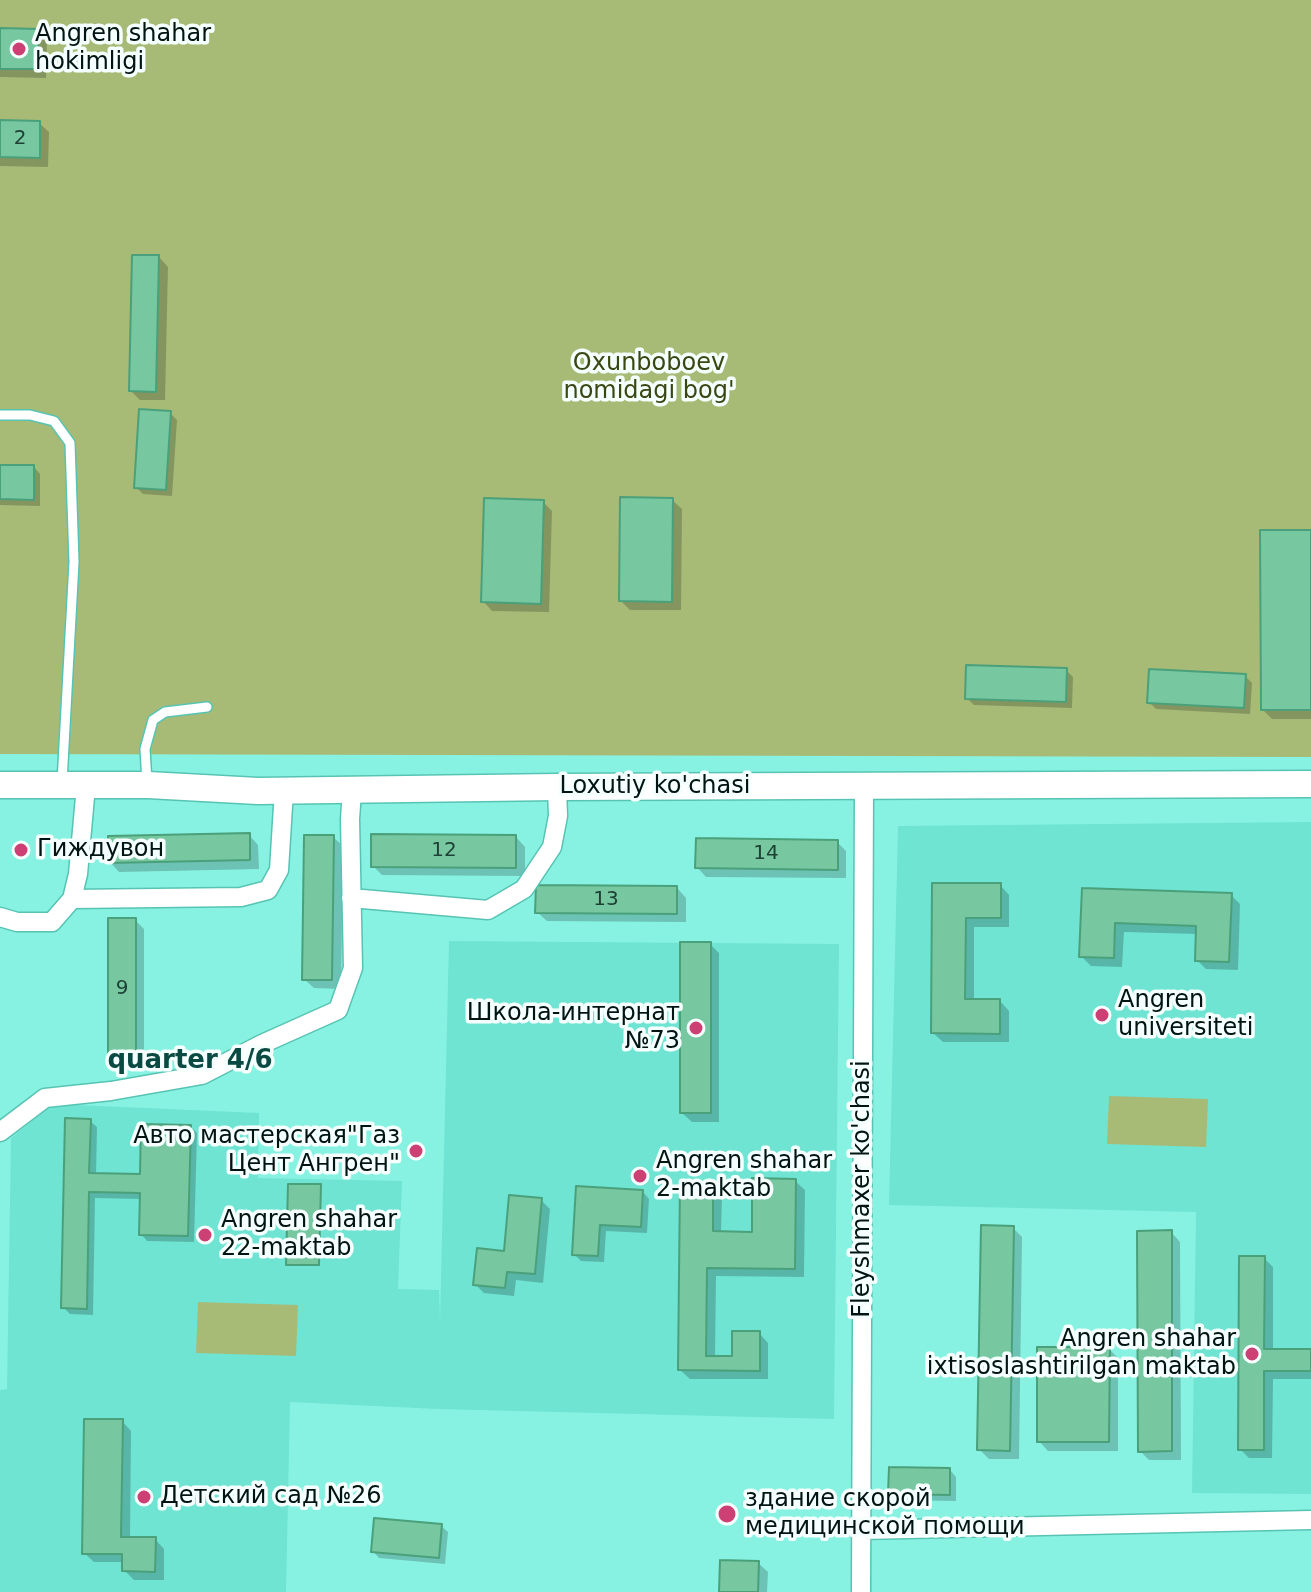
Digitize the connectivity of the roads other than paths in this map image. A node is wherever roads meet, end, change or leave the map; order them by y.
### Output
1 (0, 415) edge
2 (207, 707) dead end
3 (1311, 784) edge
4 (0, 785) edge
5 (74, 785) junction
6 (148, 785) junction
7 (557, 787) junction
8 (864, 787) junction
9 (284, 790) junction
10 (352, 791) junction
11 (351, 898) junction
12 (72, 899) junction
13 (0, 917) edge
14 (0, 1132) edge
15 (1311, 1520) edge
16 (862, 1530) junction
17 (861, 1592) edge

1 - 5 lane
2 - 6 lane
3 - 8 street, Loxutiy ko'chasi
4 - 5 street, Loxutiy ko'chasi
5 - 6 street, Loxutiy ko'chasi
5 - 12 street
6 - 9 street, Loxutiy ko'chasi
7 - 8 street, Loxutiy ko'chasi
7 - 10 street, Loxutiy ko'chasi
7 - 11 street
8 - 16 street, Fleyshmaxer ko'chasi
9 - 10 street, Loxutiy ko'chasi
9 - 12 street
10 - 11 street
11 - 14 street
12 - 13 street
15 - 16 street
16 - 17 street, Fleyshmaxer ko'chasi

